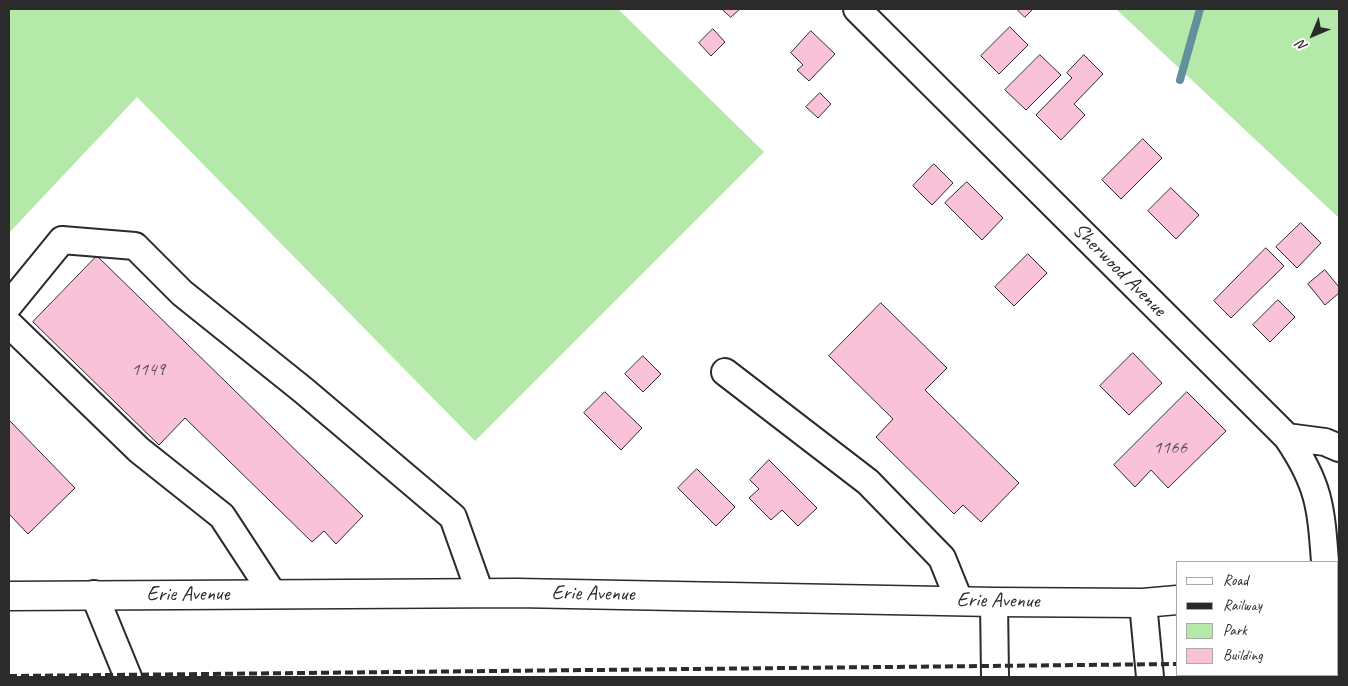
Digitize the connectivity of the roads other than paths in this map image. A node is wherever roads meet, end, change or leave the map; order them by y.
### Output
1 (856, 9) edge
2 (9, 305) edge
3 (9, 324) edge
4 (725, 372) dead end
5 (1287, 437) junction
6 (1339, 448) edge
7 (1325, 561) edge
8 (94, 594) junction
9 (273, 594) junction
10 (480, 594) junction
11 (9, 596) edge
12 (959, 600) junction
13 (1176, 600) edge
14 (994, 602) junction
15 (1144, 603) junction
16 (128, 677) edge
17 (995, 677) edge
18 (1150, 677) edge

1 - 5 street, Sherwood Avenue
2 - 10 street
3 - 9 street
4 - 12 street
5 - 6 street
5 - 7 street, Sherwood Avenue
8 - 9 main road, Erie Avenue
8 - 11 main road, Erie Avenue
8 - 16 street
9 - 10 main road, Erie Avenue
10 - 12 main road, Erie Avenue
12 - 14 main road, Erie Avenue
13 - 15 main road, Erie Avenue
14 - 15 main road, Erie Avenue
14 - 17 street
15 - 18 street

